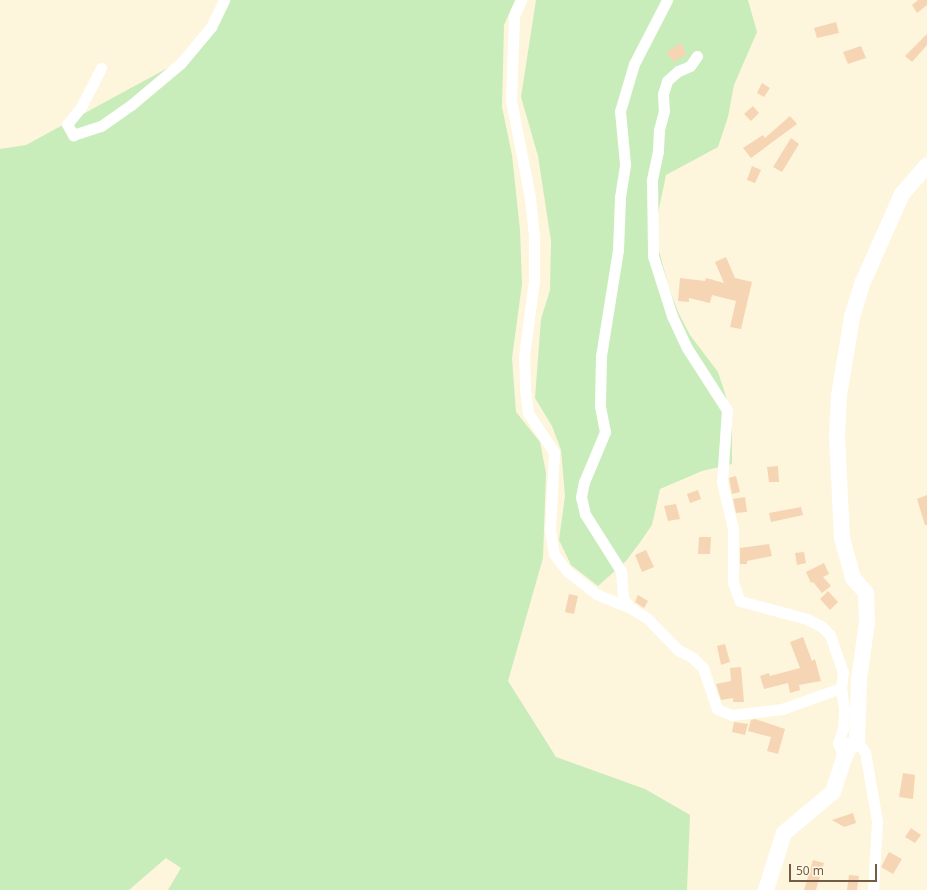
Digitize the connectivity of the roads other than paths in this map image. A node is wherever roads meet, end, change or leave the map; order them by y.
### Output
1 (224, 0) edge
2 (521, 0) edge
3 (667, 0) edge
4 (698, 56) dead end
5 (102, 68) dead end
6 (927, 165) edge
7 (629, 607) junction
8 (841, 688) junction
9 (857, 742) junction
10 (844, 758) junction
11 (766, 890) edge
12 (873, 890) edge

1 - 5 street
2 - 7 street
3 - 7 street
4 - 8 street
6 - 9 street
7 - 8 street
8 - 10 street
9 - 10 street
9 - 12 street
10 - 11 street

